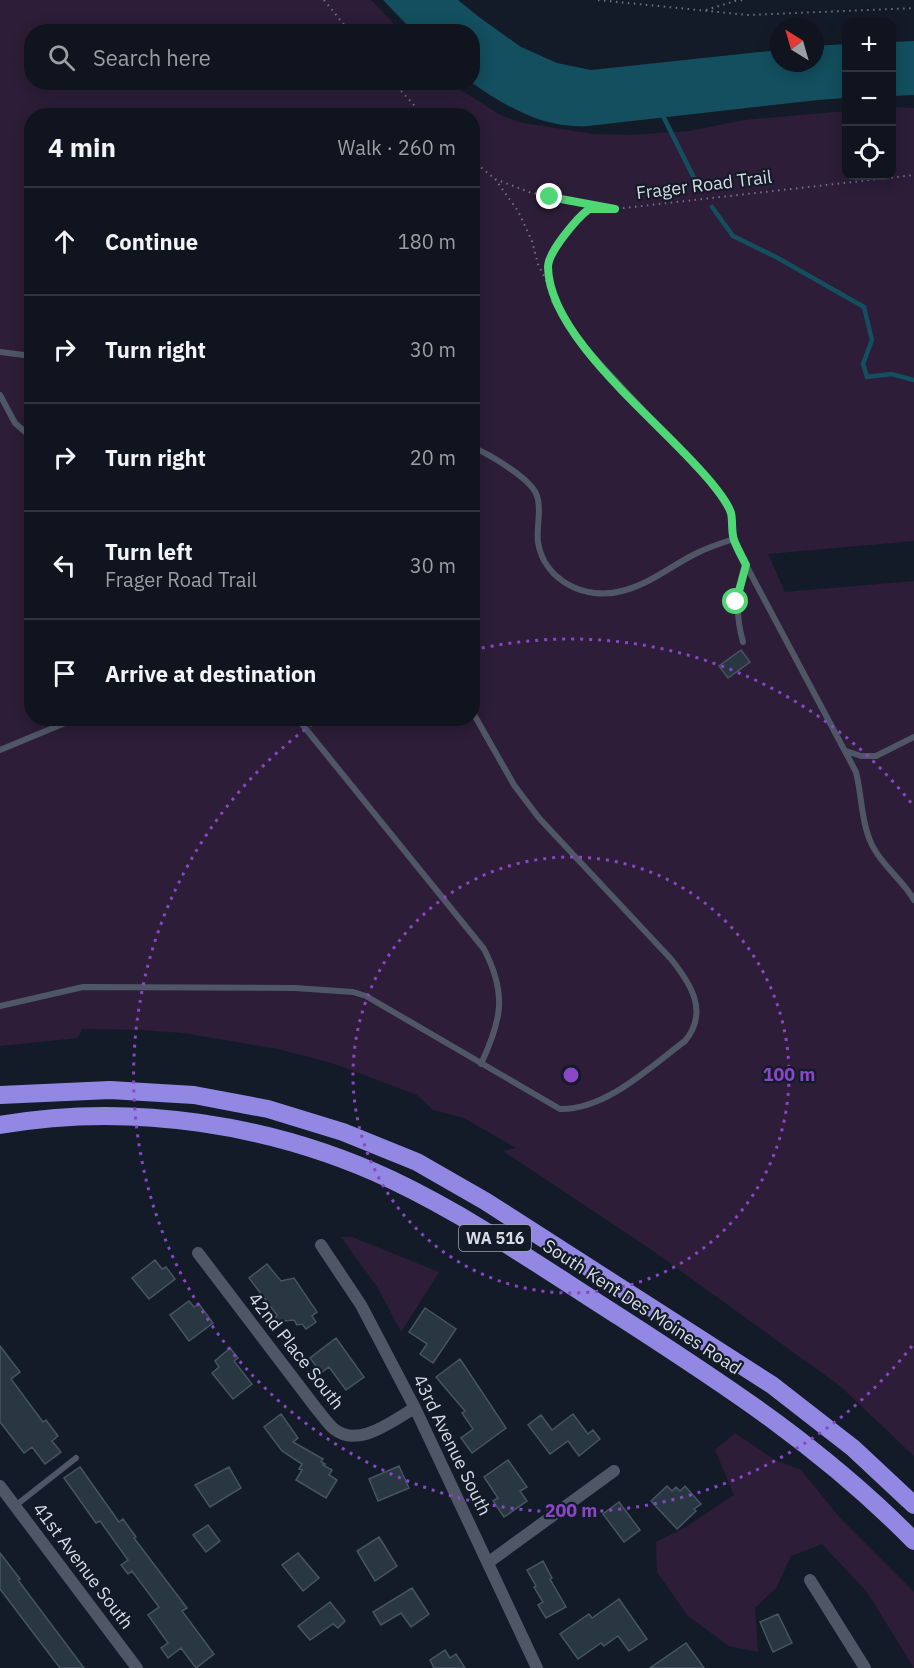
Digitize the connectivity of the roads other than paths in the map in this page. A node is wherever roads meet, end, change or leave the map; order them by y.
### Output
1 (555, 301) road end
2 (0, 352) edge
3 (24, 355) edge
4 (0, 395) edge
5 (24, 431) edge
6 (480, 450) edge
7 (734, 539) junction
8 (746, 565) junction
9 (743, 642) dead end
10 (480, 725) edge
11 (58, 726) edge
12 (303, 726) edge
13 (914, 737) edge
14 (0, 750) edge
15 (846, 751) junction
16 (914, 900) edge
17 (0, 1006) edge
18 (481, 1064) junction
19 (0, 1095) edge
20 (0, 1125) edge
21 (321, 1245) dead end
22 (198, 1253) dead end
23 (415, 1408) junction
24 (76, 1458) dead end
25 (614, 1471) dead end
26 (0, 1486) edge
27 (914, 1504) edge
28 (15, 1506) junction
29 (914, 1541) edge
30 (489, 1562) junction
31 (810, 1580) dead end
32 (137, 1668) edge
33 (537, 1668) edge
34 (865, 1668) edge

1 - 7 lane
2 - 3 lane
4 - 5 lane
6 - 7 lane
7 - 8 lane
8 - 9 lane
8 - 15 lane
10 - 18 lane
11 - 14 lane
12 - 18 lane
13 - 15 lane
15 - 16 lane
17 - 18 lane
19 - 27 highway, South Kent Des Moines Road / WA 516
20 - 29 highway, South Kent Des Moines Road / WA 516
21 - 23 street, 43rd Avenue South
22 - 23 street, 42nd Place South
23 - 30 street, 43rd Avenue South
24 - 28 lane
25 - 30 street
26 - 28 street, 41st Avenue South
28 - 32 street, 41st Avenue South
30 - 33 street, 43rd Avenue South
31 - 34 street

